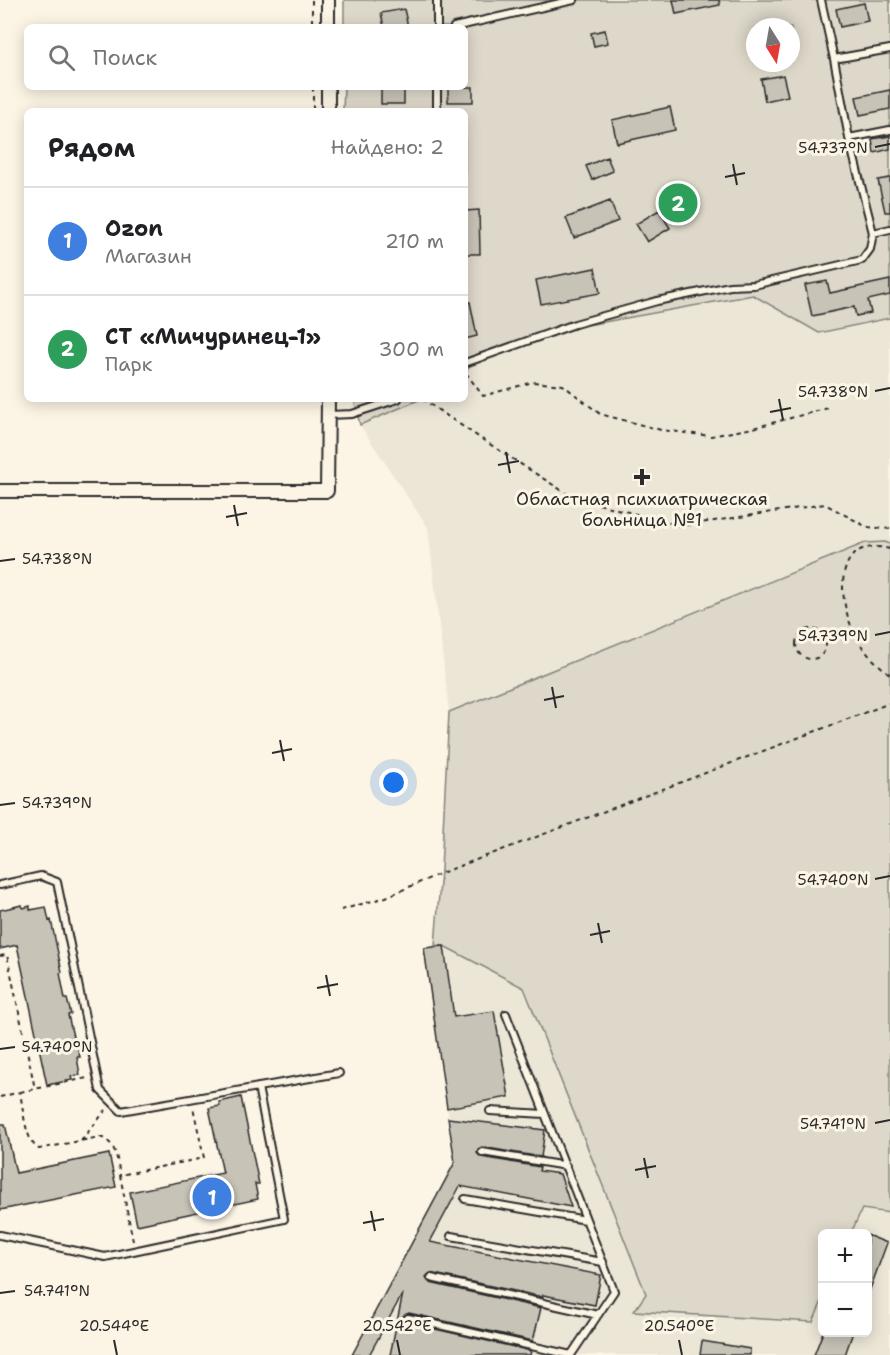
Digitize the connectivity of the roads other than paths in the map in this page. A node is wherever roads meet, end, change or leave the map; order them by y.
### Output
1 (328, 0) edge
2 (437, 0) edge
3 (574, 0) edge
4 (821, 0) edge
5 (328, 24) edge
6 (437, 24) edge
7 (467, 24) edge
8 (890, 49) edge
9 (834, 59) junction
10 (328, 90) edge
11 (437, 90) edge
12 (328, 108) edge
13 (437, 108) edge
14 (890, 130) edge
15 (849, 138) junction
16 (890, 229) edge
17 (873, 233) junction
18 (468, 362) edge
19 (328, 402) edge
20 (389, 402) edge
21 (328, 415) junction
22 (0, 491) edge
23 (0, 885) edge
24 (506, 1014) dead end
25 (339, 1073) dead end
26 (258, 1087) junction
27 (490, 1111) dead end
28 (545, 1114) junction
29 (482, 1152) dead end
30 (566, 1166) junction
31 (465, 1199) dead end
32 (586, 1220) junction
33 (0, 1235) edge
34 (451, 1236) dead end
35 (603, 1262) junction
36 (431, 1278) dead end
37 (598, 1315) junction
38 (408, 1318) dead end
39 (571, 1355) edge

1 - 5 street
2 - 6 lane
3 - 7 lane
4 - 9 lane
8 - 9 lane
9 - 15 lane
10 - 12 street
11 - 13 lane
14 - 15 lane
15 - 17 lane
16 - 17 lane
17 - 18 lane
19 - 21 street
20 - 21 lane
21 - 22 street
23 - 26 lane
24 - 28 lane
25 - 26 lane
26 - 33 lane
27 - 28 lane
28 - 30 lane
29 - 30 lane
30 - 32 lane
31 - 32 lane
32 - 35 lane
34 - 35 lane
35 - 37 lane
36 - 37 lane
37 - 39 lane
38 - 39 lane

